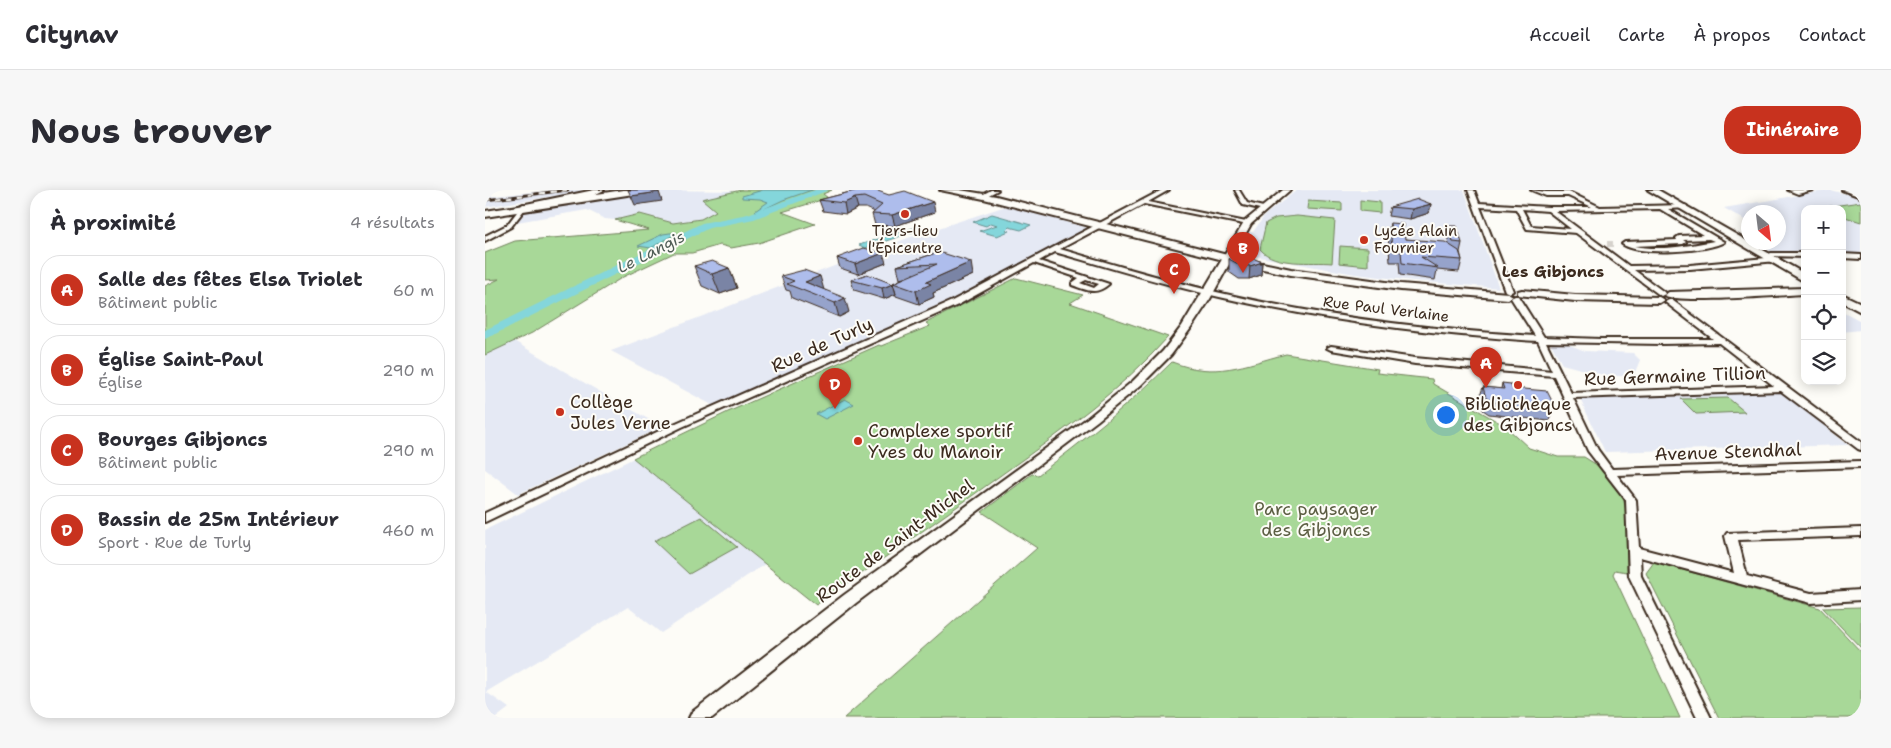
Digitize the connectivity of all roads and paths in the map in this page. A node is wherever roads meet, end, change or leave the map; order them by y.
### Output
1 (640, 190) edge
2 (944, 190) edge
3 (995, 190) edge
4 (1166, 190) edge
5 (1287, 190) edge
6 (1471, 190) edge
7 (1534, 190) edge
8 (1652, 190) edge
9 (1656, 190) edge
10 (1791, 190) edge
11 (1810, 190) edge
12 (1845, 190) edge
13 (607, 191) edge
14 (628, 191) edge
15 (1237, 191) edge
16 (1861, 195) edge
17 (985, 196) junction
18 (1143, 202) junction
19 (548, 204) junction
20 (1476, 204) junction
21 (524, 206) junction
22 (1518, 207) junction
23 (1683, 207) junction
24 (1263, 208) junction
25 (1600, 208) junction
26 (1661, 208) junction
27 (1549, 209) junction
28 (485, 213) edge
29 (1249, 223) junction
30 (1099, 226) junction
31 (1578, 231) junction
32 (1712, 237) junction
33 (1728, 237) dead end
34 (485, 239) edge
35 (1683, 242) junction
36 (1596, 244) junction
37 (1607, 244) tunnel mouth
38 (1615, 244) tunnel mouth
39 (1625, 244) junction
40 (1694, 245) junction
41 (1055, 250) junction
42 (1801, 255) edge
43 (1846, 256) edge
44 (1771, 257) junction
45 (1861, 257) edge
46 (1228, 258) junction
47 (1033, 261) junction
48 (1629, 268) junction
49 (1801, 275) edge
50 (1084, 278) dead end
51 (1801, 291) edge
52 (1209, 293) junction
53 (1513, 295) junction
54 (1665, 298) junction
55 (1846, 301) edge
56 (1861, 310) edge
57 (1541, 339) junction
58 (1721, 341) junction
59 (1331, 348) dead end
60 (1558, 374) junction
61 (1784, 388) junction
62 (1567, 396) junction
63 (1858, 443) edge
64 (1861, 464) edge
65 (1605, 467) junction
66 (485, 518) edge
67 (1861, 532) edge
68 (1634, 551) junction
69 (1741, 578) junction
70 (1861, 595) edge
71 (698, 718) edge
72 (1704, 718) edge

1 - 14 main road
2 - 17 main road
3 - 17 street
4 - 18 street, Rue de Turly
5 - 24 street, Route de Saint-Michel
6 - 20 street
7 - 25 street
8 - 23 main road
9 - 23 main road
10 - 11 street
12 - 16 street
13 - 14 main road
13 - 19 main road
13 - 21 main road
14 - 19 main road
15 - 24 street
17 - 30 main road
18 - 29 street
18 - 30 street, Rue de Turly
19 - 21 main road
20 - 22 street
20 - 53 street
21 - 28 main road
21 - 34 street
22 - 27 street
22 - 31 street
23 - 26 street
23 - 44 main road
24 - 29 street, Route de Saint-Michel
25 - 26 street
25 - 27 street
26 - 32 street
27 - 31 street
29 - 46 street, Route de Saint-Michel
30 - 41 street, Rue de Turly
30 - 46 main road
31 - 36 street
32 - 33 street
32 - 35 street
32 - 40 street
35 - 39 street
35 - 40 street
36 - 37 street
36 - 48 street
38 - 39 street
39 - 40 street
41 - 47 street, Rue de Turly
41 - 52 street, Rue Paul Verlaine
42 - 44 street
43 - 45 street
44 - 48 street
44 - 49 main road
46 - 52 street, Route de Saint-Michel
46 - 53 main road
47 - 50 street
47 - 66 street, Rue de Turly
48 - 54 street
51 - 54 main road
52 - 57 street, Rue Paul Verlaine
52 - 71 street, Route de Saint-Michel
53 - 54 main road
53 - 57 street
54 - 58 street
55 - 56 main road
57 - 58 street, Rue Paul Verlaine
57 - 60 street
58 - 61 street
59 - 60 street
60 - 62 street
61 - 62 street, Rue Germaine Tillion
61 - 63 street
62 - 65 street
64 - 65 street, Avenue Stendhal
65 - 68 street
67 - 69 street
68 - 69 street
68 - 72 street
69 - 70 street

